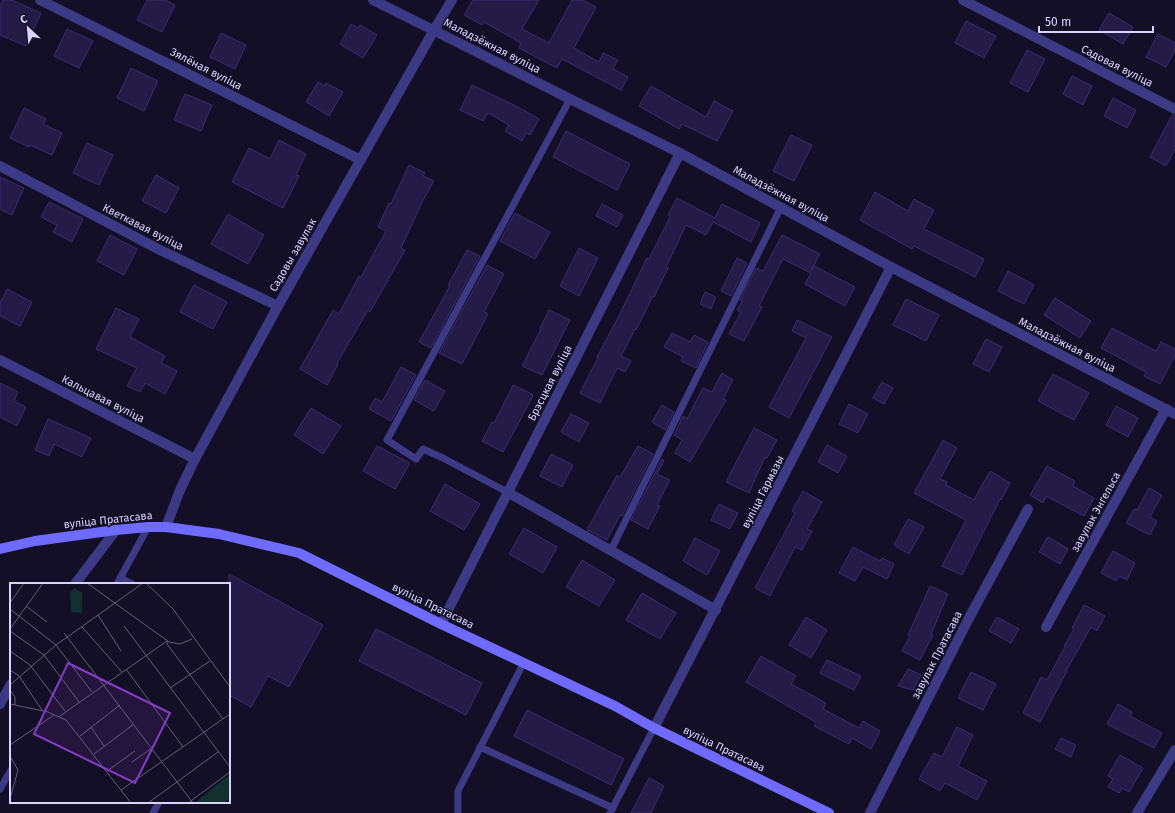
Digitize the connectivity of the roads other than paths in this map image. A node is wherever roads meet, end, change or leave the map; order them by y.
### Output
1 (40, 0) edge
2 (373, 0) edge
3 (452, 0) edge
4 (963, 0) edge
5 (434, 30) junction
6 (570, 100) junction
7 (1175, 109) edge
8 (680, 153) junction
9 (361, 160) junction
10 (0, 166) edge
11 (781, 207) junction
12 (891, 267) junction
13 (278, 306) junction
14 (0, 360) edge
15 (1171, 411) edge
16 (195, 459) junction
17 (508, 492) junction
18 (1028, 509) dead end
19 (148, 527) junction
20 (166, 527) junction
21 (116, 530) junction
22 (0, 549) edge
23 (611, 550) junction
24 (119, 581) edge
25 (76, 583) edge
26 (716, 610) junction
27 (441, 624) junction
28 (1046, 627) dead end
29 (523, 664) junction
30 (10, 686) edge
31 (0, 704) edge
32 (654, 728) junction
33 (480, 747) junction
34 (1175, 750) edge
35 (10, 772) edge
36 (0, 789) edge
37 (158, 803) edge
38 (611, 810) edge
39 (153, 813) edge
40 (458, 813) edge
41 (829, 813) edge
42 (870, 813) edge
43 (1137, 813) edge

1 - 9 street, Зялёная вуліца
2 - 5 street, Маладзёжная вуліца
3 - 5 street, Садовы завулак
4 - 7 street, Садовая вуліца
5 - 6 street, Маладзёжная вуліца
5 - 9 street, Садовы завулак
6 - 8 street, Маладзёжная вуліца
6 - 17 lane
8 - 11 street, Маладзёжная вуліца
8 - 17 street, Брэсцкая вуліца
9 - 13 street, Садовы завулак
10 - 13 street, Кветкавая вуліца
11 - 12 street, Маладзёжная вуліца
11 - 23 lane
12 - 15 street, Маладзёжная вуліца
12 - 26 street, вуліца Гармазы
13 - 16 street, Садовы завулак
14 - 16 street, Кальцавая вуліца
15 - 28 street, завулак Энгельса
16 - 20 street, Садовы завулак
17 - 23 street
17 - 27 street, Брэсцкая вуліца
18 - 42 street, завулак Пратасава
19 - 20 main road, вуліца Пратасава
19 - 21 main road, вуліца Пратасава
19 - 24 lane
20 - 27 main road, вуліца Пратасава
21 - 22 main road, вуліца Пратасава
21 - 25 street
23 - 26 street
26 - 32 street, вуліца Гармазы
27 - 29 main road, вуліца Пратасава
29 - 32 main road, вуліца Пратасава
29 - 33 lane
30 - 31 street
32 - 38 lane
32 - 41 main road, вуліца Пратасава
33 - 38 lane
33 - 40 lane
34 - 43 street
35 - 36 lane
37 - 39 lane

